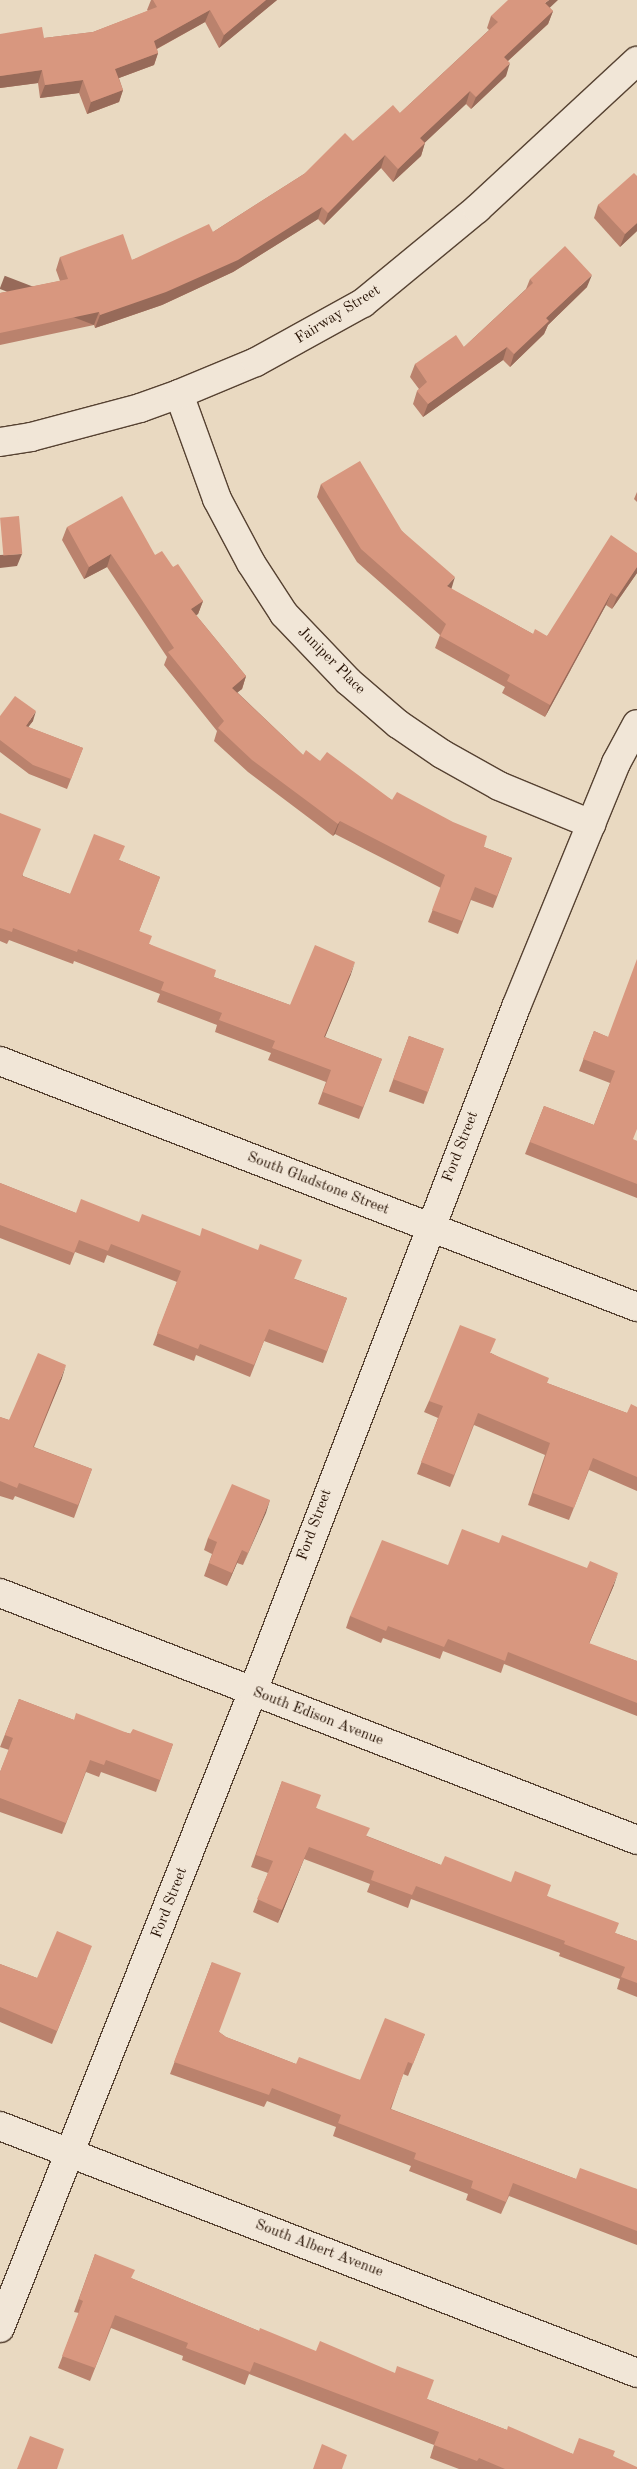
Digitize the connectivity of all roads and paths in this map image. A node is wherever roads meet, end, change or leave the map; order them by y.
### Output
1 (637, 61) edge
2 (179, 394) junction
3 (0, 442) edge
4 (637, 724) edge
5 (591, 824) junction
6 (0, 1061) edge
7 (429, 1227) junction
8 (637, 1307) edge
9 (0, 1593) edge
10 (253, 1691) junction
11 (637, 1840) edge
12 (0, 2126) edge
13 (72, 2153) junction
14 (0, 2328) edge
15 (637, 2373) edge

1 - 2 street, Fairway Street
2 - 3 street, Fairway Street
2 - 5 street, Juniper Place
4 - 5 street, Ford Street
5 - 7 street, Ford Street
6 - 7 street, South Gladstone Street
7 - 8 street, South Gladstone Street
7 - 10 street, Ford Street
9 - 10 street, South Edison Avenue
10 - 11 street, South Edison Avenue
10 - 13 street, Ford Street
12 - 13 street, South Albert Avenue
13 - 14 street, Ford Street
13 - 15 street, South Albert Avenue

